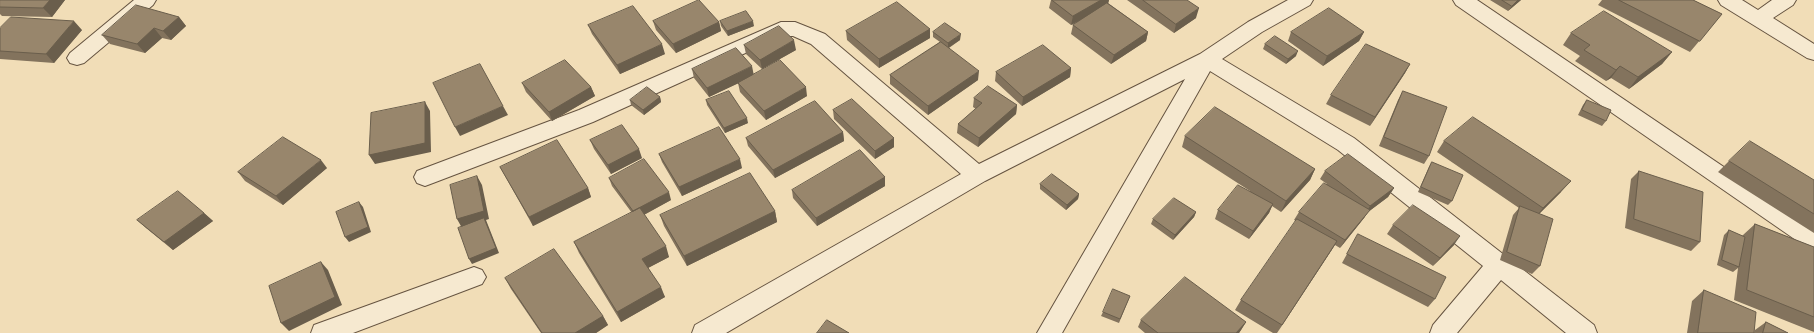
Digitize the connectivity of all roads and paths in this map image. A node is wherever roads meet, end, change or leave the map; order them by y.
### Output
1 (146, 0) edge
2 (1303, 0) edge
3 (1463, 0) edge
4 (1728, 0) edge
5 (1786, 0) edge
6 (1758, 18) junction
7 (1814, 53) edge
8 (77, 58) dead end
9 (1207, 59) junction
10 (977, 175) junction
11 (424, 177) dead end
12 (1814, 240) edge
13 (1498, 266) junction
14 (474, 277) dead end
15 (323, 333) edge
16 (704, 333) edge
17 (1049, 333) edge
18 (1442, 333) edge
19 (1585, 333) edge

1 - 8 street
2 - 9 street
3 - 12 street
4 - 6 street
5 - 6 street
6 - 7 street
9 - 10 street
9 - 13 street
9 - 17 street
10 - 11 street
10 - 16 street
13 - 18 street
13 - 19 street
14 - 15 street

